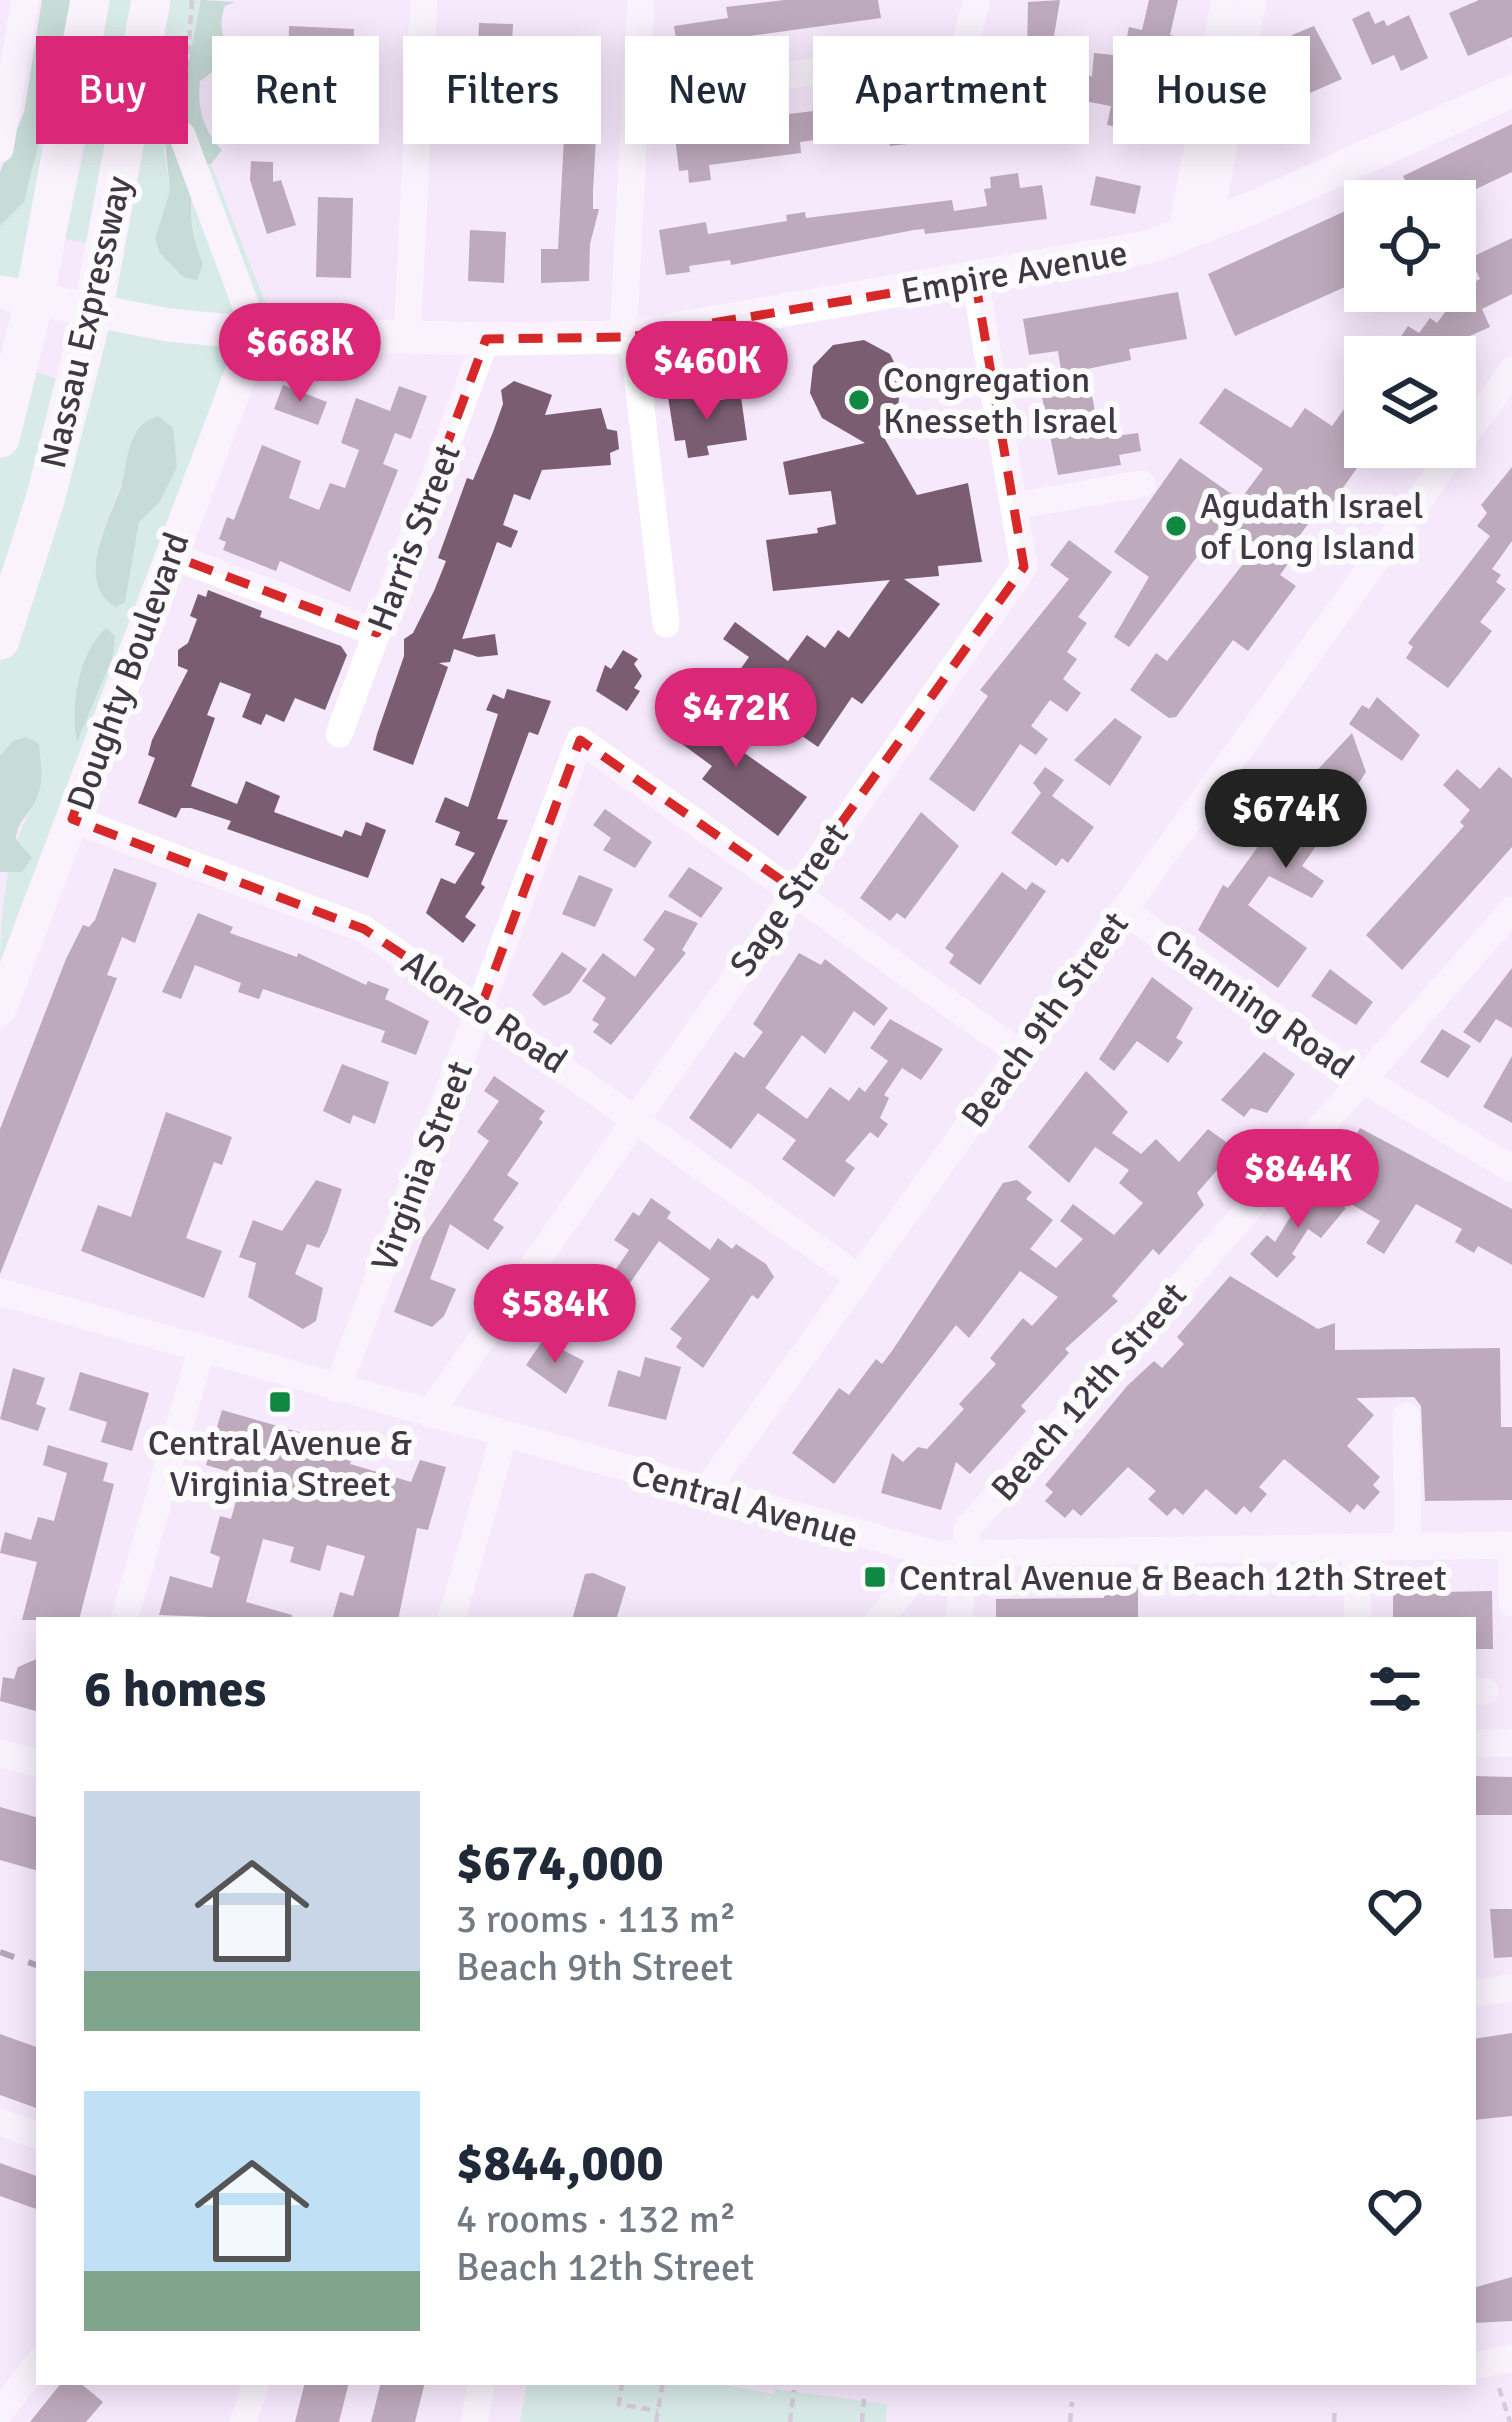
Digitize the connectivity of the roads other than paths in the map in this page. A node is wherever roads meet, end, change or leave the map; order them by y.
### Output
1 (25, 0) edge
2 (90, 0) edge
3 (151, 0) edge
4 (424, 0) edge
5 (641, 0) edge
6 (977, 0) edge
7 (1225, 0) edge
8 (1253, 0) edge
9 (639, 36) edge
10 (789, 75) edge
11 (1512, 91) edge
12 (185, 144) edge
13 (634, 144) edge
14 (0, 149) edge
15 (1181, 236) junction
16 (975, 279) junction
17 (17, 297) edge
18 (93, 312) junction
19 (256, 333) junction
20 (629, 337) junction
21 (407, 338) junction
22 (487, 339) junction
23 (1512, 371) edge
24 (0, 438) edge
25 (1142, 484) dead end
26 (1015, 506) junction
27 (170, 555) junction
28 (666, 624) dead end
29 (377, 633) junction
30 (0, 640) edge
31 (339, 734) dead end
32 (72, 819) junction
33 (794, 889) junction
34 (1123, 910) junction
35 (1512, 910) edge
36 (481, 1006) junction
37 (0, 1009) edge
38 (1019, 1053) junction
39 (1362, 1079) junction
40 (638, 1118) junction
41 (1512, 1169) edge
42 (858, 1277) junction
43 (0, 1292) edge
44 (201, 1351) junction
45 (338, 1389) junction
46 (429, 1414) junction
47 (1406, 1416) dead end
48 (504, 1435) junction
49 (704, 1493) junction
50 (1512, 1545) edge
51 (1408, 1546) junction
52 (1355, 1547) junction
53 (934, 1554) junction
54 (963, 1555) junction
55 (1512, 1603) edge
56 (125, 1617) edge
57 (452, 1617) edge
58 (882, 1617) edge
59 (959, 1617) edge
60 (1358, 1617) edge
61 (1476, 1743) edge
62 (1512, 1743) edge
63 (0, 1753) edge
64 (36, 1763) edge
65 (1512, 1988) edge
66 (1476, 1993) edge
67 (0, 2122) edge
68 (36, 2135) edge
69 (1512, 2358) edge
70 (1476, 2365) edge
71 (36, 2366) edge
72 (255, 2385) edge
73 (481, 2385) edge
74 (0, 2412) edge
75 (242, 2422) edge
76 (474, 2422) edge

1 - 14 street
2 - 17 highway, Nassau Expressway
3 - 18 highway, Nassau Expressway
4 - 21 street
5 - 9 street
6 - 10 street
7 - 15 street
8 - 15 street
11 - 15 main road, Empire Avenue
12 - 19 street
13 - 20 street
15 - 16 main road, Empire Avenue
16 - 20 main road, Empire Avenue
16 - 26 street, Sage Street
17 - 18 main road, Empire Avenue
17 - 24 highway, Nassau Expressway
18 - 19 main road, Empire Avenue
18 - 30 highway, Nassau Expressway
19 - 21 main road, Empire Avenue
19 - 27 main road, Doughty Boulevard
20 - 22 main road, Empire Avenue
20 - 28 street
21 - 22 main road, Empire Avenue
22 - 29 street, Harris Street
23 - 34 street, Beach 9th Street
25 - 26 street
26 - 33 street, Sage Street
27 - 29 street
27 - 32 main road, Doughty Boulevard
29 - 31 street, Harris Street
32 - 36 street, Alonzo Road
32 - 37 main road, Doughty Boulevard
33 - 36 street, Virginia Street
33 - 38 street
33 - 40 street, Sage Street
34 - 38 street, Beach 9th Street
34 - 39 street, Channing Road
35 - 39 street, Beach 12th Street
36 - 40 street, Alonzo Road
36 - 45 street, Virginia Street
38 - 42 street, Beach 9th Street
39 - 41 street, Channing Road
39 - 54 street, Beach 12th Street
40 - 42 street, Alonzo Road
40 - 46 street, Sage Street
42 - 49 street, Beach 9th Street
43 - 44 street, Central Avenue
44 - 45 street, Central Avenue
44 - 56 street
45 - 46 street, Central Avenue
46 - 48 street, Central Avenue
47 - 51 street
48 - 49 street, Central Avenue
48 - 57 street
49 - 53 street, Central Avenue
50 - 51 street, Central Avenue
50 - 55 street
51 - 52 street, Central Avenue
52 - 54 street, Central Avenue
52 - 60 street
53 - 54 street, Central Avenue
53 - 58 street
54 - 59 street
61 - 62 street
63 - 64 street
65 - 66 street
67 - 68 street
69 - 70 street
71 - 74 street
72 - 75 street
73 - 76 street

